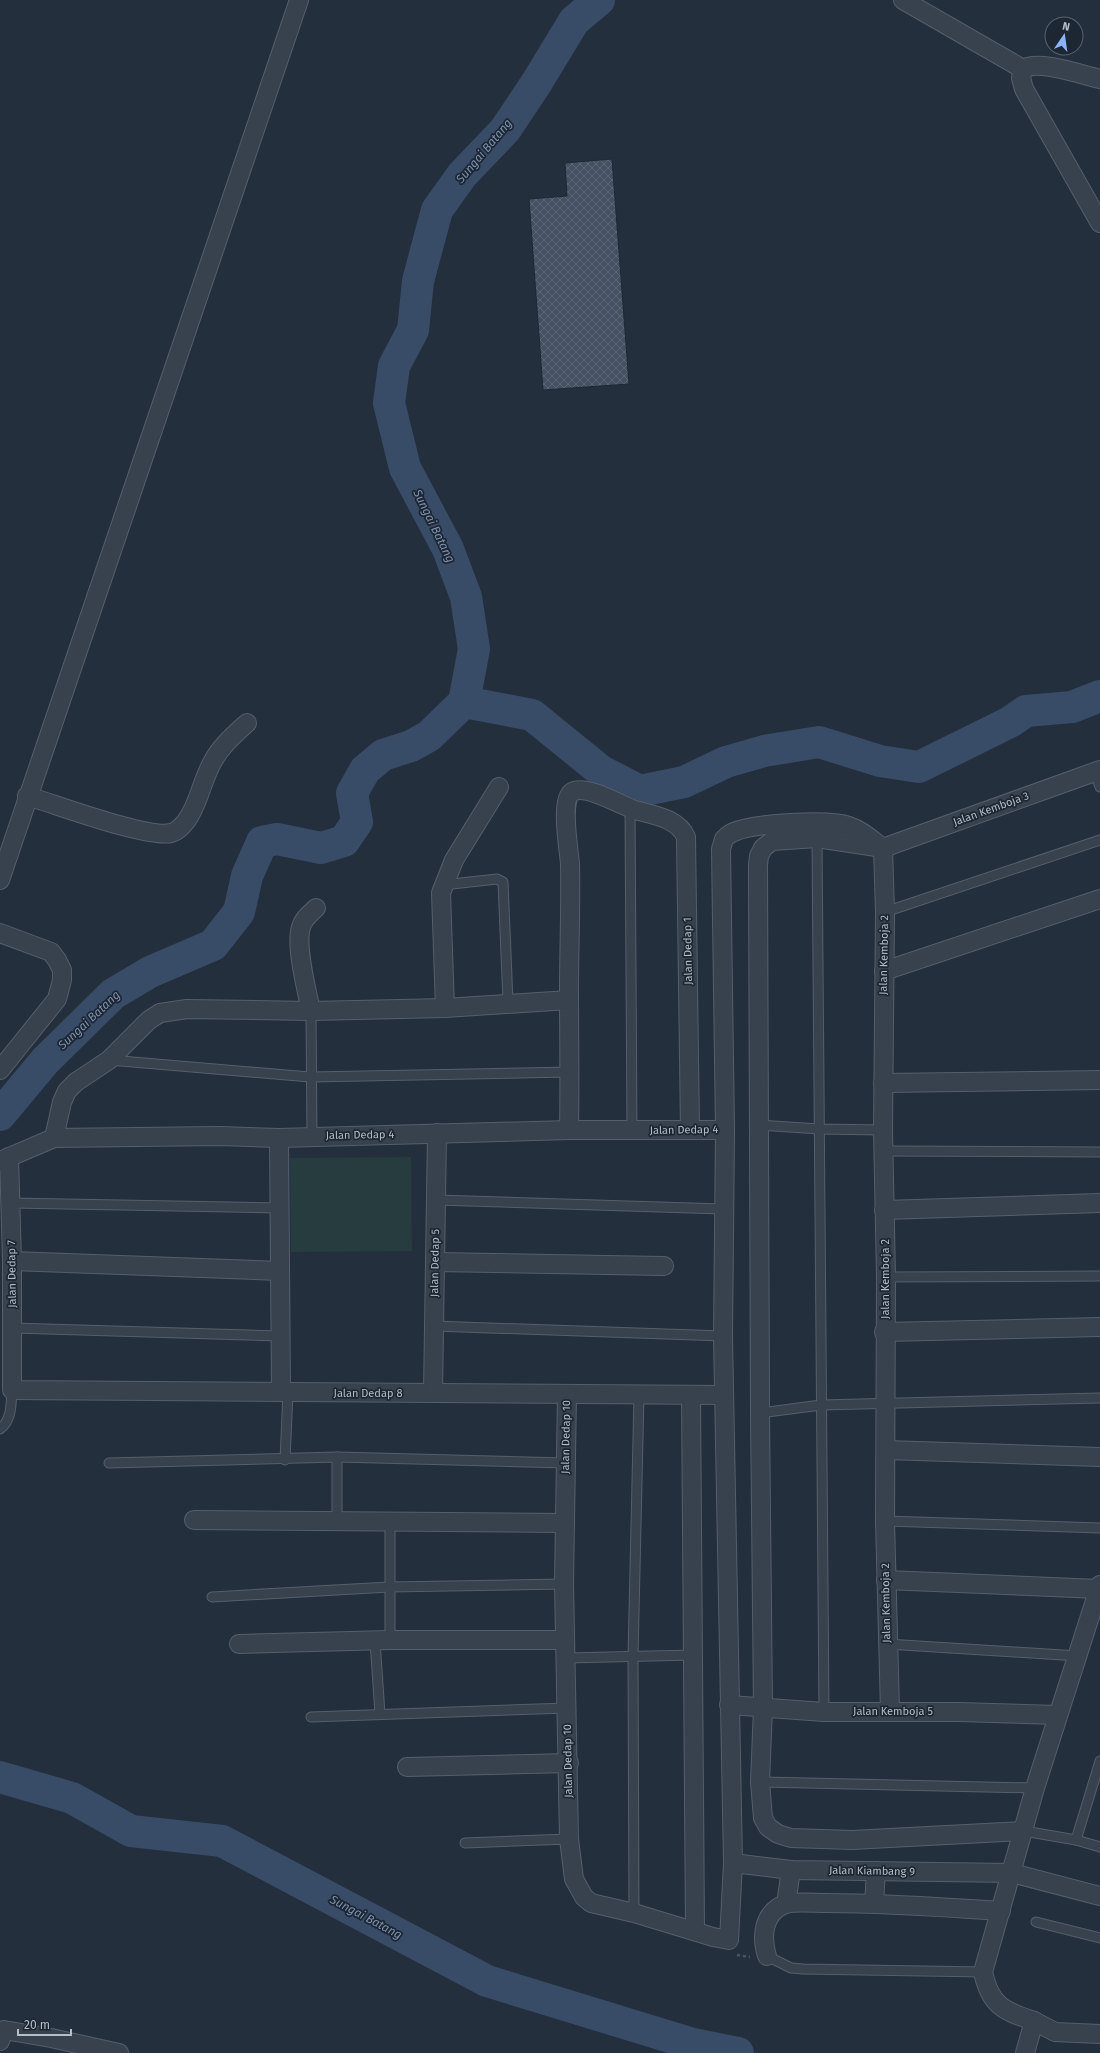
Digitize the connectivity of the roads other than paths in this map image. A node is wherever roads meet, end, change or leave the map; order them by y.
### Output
1 (299, 0) edge
2 (903, 0) edge
3 (1023, 68) junction
4 (1100, 79) edge
5 (1100, 223) edge
6 (247, 723) dead end
7 (1098, 776) edge
8 (499, 787) dead end
9 (28, 796) junction
10 (630, 808) junction
11 (817, 838) junction
12 (1100, 840) edge
13 (883, 848) junction
14 (0, 880) edge
15 (443, 885) junction
16 (1100, 899) edge
17 (316, 908) dead end
18 (885, 912) junction
19 (0, 933) edge
20 (884, 971) junction
21 (569, 1000) junction
22 (508, 1002) junction
23 (446, 1008) junction
24 (311, 1011) junction
25 (109, 1060) junction
26 (0, 1070) edge
27 (570, 1072) junction
28 (310, 1077) junction
29 (1100, 1080) edge
30 (883, 1083) junction
31 (758, 1125) junction
32 (569, 1130) junction
33 (690, 1130) junction
34 (725, 1130) junction
35 (820, 1130) junction
36 (883, 1130) junction
37 (632, 1131) junction
38 (437, 1133) junction
39 (312, 1136) junction
40 (54, 1138) junction
41 (279, 1138) junction
42 (884, 1151) junction
43 (1100, 1152) edge
44 (5, 1159) edge
45 (436, 1200) junction
46 (11, 1203) junction
47 (1100, 1203) edge
48 (280, 1208) junction
49 (723, 1209) junction
50 (884, 1210) junction
51 (12, 1261) junction
52 (435, 1262) junction
53 (664, 1266) dead end
54 (280, 1270) junction
55 (1100, 1276) edge
56 (886, 1277) junction
57 (434, 1326) junction
58 (1100, 1327) edge
59 (13, 1328) junction
60 (884, 1332) junction
61 (280, 1336) junction
62 (723, 1336) junction
63 (12, 1390) junction
64 (284, 1392) junction
65 (433, 1393) junction
66 (567, 1394) junction
67 (639, 1395) junction
68 (691, 1395) junction
69 (724, 1395) junction
70 (1100, 1398) edge
71 (885, 1403) junction
72 (821, 1405) junction
73 (760, 1413) junction
74 (0, 1429) edge
75 (886, 1450) junction
76 (337, 1457) junction
77 (1100, 1457) edge
78 (285, 1460) junction
79 (109, 1463) dead end
80 (566, 1463) junction
81 (194, 1520) dead end
82 (337, 1520) junction
83 (885, 1521) junction
84 (390, 1522) junction
85 (565, 1523) junction
86 (1100, 1528) edge
87 (886, 1580) junction
88 (564, 1584) junction
89 (389, 1587) junction
90 (1099, 1587) edge
91 (212, 1598) dead end
92 (383, 1640) junction
93 (565, 1640) junction
94 (239, 1644) dead end
95 (887, 1644) junction
96 (693, 1655) junction
97 (632, 1656) junction
98 (1078, 1656) junction
99 (566, 1658) junction
100 (729, 1705) junction
101 (567, 1708) junction
102 (763, 1708) junction
103 (890, 1711) junction
104 (824, 1712) junction
105 (380, 1714) junction
106 (1058, 1715) junction
107 (311, 1717) dead end
108 (1100, 1761) edge
109 (569, 1763) junction
110 (407, 1768) dead end
111 (760, 1782) junction
112 (1035, 1788) junction
113 (1024, 1831) junction
114 (569, 1839) junction
115 (1076, 1840) junction
116 (465, 1843) dead end
117 (1100, 1847) edge
118 (733, 1863) junction
119 (791, 1870) junction
120 (876, 1871) junction
121 (1012, 1873) junction
122 (1100, 1896) edge
123 (874, 1903) junction
124 (786, 1904) junction
125 (1001, 1911) junction
126 (634, 1913) junction
127 (1036, 1922) dead end
128 (695, 1931) junction
129 (1100, 1938) edge
130 (767, 1956) joint
131 (982, 1972) junction
132 (1034, 2021) junction
133 (1, 2032) edge
134 (1100, 2034) edge
135 (119, 2053) edge
136 (1025, 2053) edge

1 - 9 street
2 - 3 street
3 - 4 street
3 - 5 street
6 - 9 street
7 - 13 street, Jalan Kemboja 3
8 - 15 street
9 - 14 street
10 - 21 street, Jalan Dedap 1
10 - 33 street, Jalan Dedap 1
10 - 37 lane
11 - 13 street
11 - 31 street
11 - 35 lane
12 - 18 lane
13 - 18 street, Jalan Kemboja 2
13 - 34 street
15 - 22 lane
15 - 23 street
16 - 20 street
17 - 24 street
18 - 20 street, Jalan Kemboja 2
19 - 26 street
20 - 30 street, Jalan Kemboja 2
21 - 22 street
21 - 27 street
22 - 23 street
23 - 24 street
24 - 25 street
24 - 28 lane
25 - 28 lane
25 - 40 street
27 - 28 lane
27 - 32 street
28 - 39 lane
29 - 30 street
30 - 36 street, Jalan Kemboja 2
31 - 35 lane
31 - 73 street
32 - 37 street, Jalan Dedap 4
32 - 38 street, Jalan Dedap 4
33 - 34 street, Jalan Dedap 4
33 - 37 street, Jalan Dedap 4
34 - 49 street
35 - 36 lane
35 - 72 lane
36 - 42 street, Jalan Kemboja 2
38 - 39 street, Jalan Dedap 4
38 - 45 street, Jalan Dedap 5
39 - 41 street, Jalan Dedap 4
40 - 41 street, Jalan Dedap 4
40 - 44 street, Jalan Dedap 4
41 - 48 street
42 - 43 lane
42 - 50 street, Jalan Kemboja 2
44 - 46 street, Jalan Dedap 7
45 - 49 lane
45 - 52 street, Jalan Dedap 5
46 - 48 lane
46 - 51 street, Jalan Dedap 7
47 - 50 street
48 - 54 street
49 - 62 street
50 - 56 street, Jalan Kemboja 2
51 - 54 street
51 - 59 street, Jalan Dedap 7
52 - 53 street
52 - 57 street, Jalan Dedap 5
54 - 61 street
55 - 56 lane
56 - 60 street, Jalan Kemboja 2
57 - 62 lane
57 - 65 street, Jalan Dedap 5
58 - 60 street
59 - 61 lane
59 - 63 street, Jalan Dedap 7
60 - 71 street, Jalan Kemboja 2
61 - 64 street
62 - 69 street
63 - 64 street, Jalan Dedap 8
63 - 74 lane
64 - 65 street, Jalan Dedap 8
64 - 78 lane
65 - 66 street, Jalan Dedap 8
66 - 67 street, Jalan Dedap 8
66 - 80 street, Jalan Dedap 10
67 - 68 street, Jalan Dedap 8
67 - 97 lane
68 - 69 street, Jalan Dedap 8
68 - 96 street
69 - 100 street
70 - 71 lane
71 - 72 lane
71 - 75 street, Jalan Kemboja 2
72 - 73 lane
72 - 104 lane
73 - 102 street
75 - 77 street
75 - 83 street, Jalan Kemboja 2
76 - 78 lane
76 - 80 lane
76 - 82 lane
78 - 79 lane
80 - 85 street, Jalan Dedap 10
81 - 82 street
82 - 84 street
83 - 86 lane
83 - 87 street, Jalan Kemboja 2
84 - 85 street
84 - 89 lane
85 - 88 street, Jalan Dedap 10
87 - 90 street
87 - 95 street, Jalan Kemboja 2
88 - 89 lane
88 - 93 street, Jalan Dedap 10
89 - 91 lane
89 - 92 lane
90 - 98 street
92 - 93 street
92 - 94 street
92 - 105 lane
93 - 99 street, Jalan Dedap 10
95 - 98 lane
95 - 103 street, Jalan Kemboja 2
96 - 97 lane
96 - 128 street
97 - 99 lane
97 - 126 lane
98 - 106 street
99 - 101 street, Jalan Dedap 10
100 - 102 street, Jalan Kemboja 5
100 - 118 street
101 - 105 lane
101 - 109 street, Jalan Dedap 10
102 - 104 street, Jalan Kemboja 5
102 - 111 street
103 - 104 street, Jalan Kemboja 5
103 - 106 street, Jalan Kemboja 5
105 - 107 lane
106 - 112 street
108 - 115 lane
109 - 110 street
109 - 114 street, Jalan Dedap 10
111 - 112 lane
111 - 113 street
112 - 113 street
113 - 115 lane
113 - 121 street
114 - 116 lane
114 - 126 street, Jalan Dedap 10
115 - 117 lane
118 - 119 street, Jalan Kiambang 9
118 - 128 street, Jalan Dedap 10
119 - 120 street, Jalan Kiambang 9
119 - 124 street
120 - 121 street, Jalan Kiambang 9
120 - 123 street
121 - 122 street, Jalan Kiambang 9
121 - 125 street
123 - 124 street
123 - 125 street
124 - 130 street
125 - 131 street
126 - 128 street, Jalan Dedap 10
127 - 129 lane
130 - 131 lane
131 - 132 street
132 - 134 street
132 - 136 street
133 - 135 street

